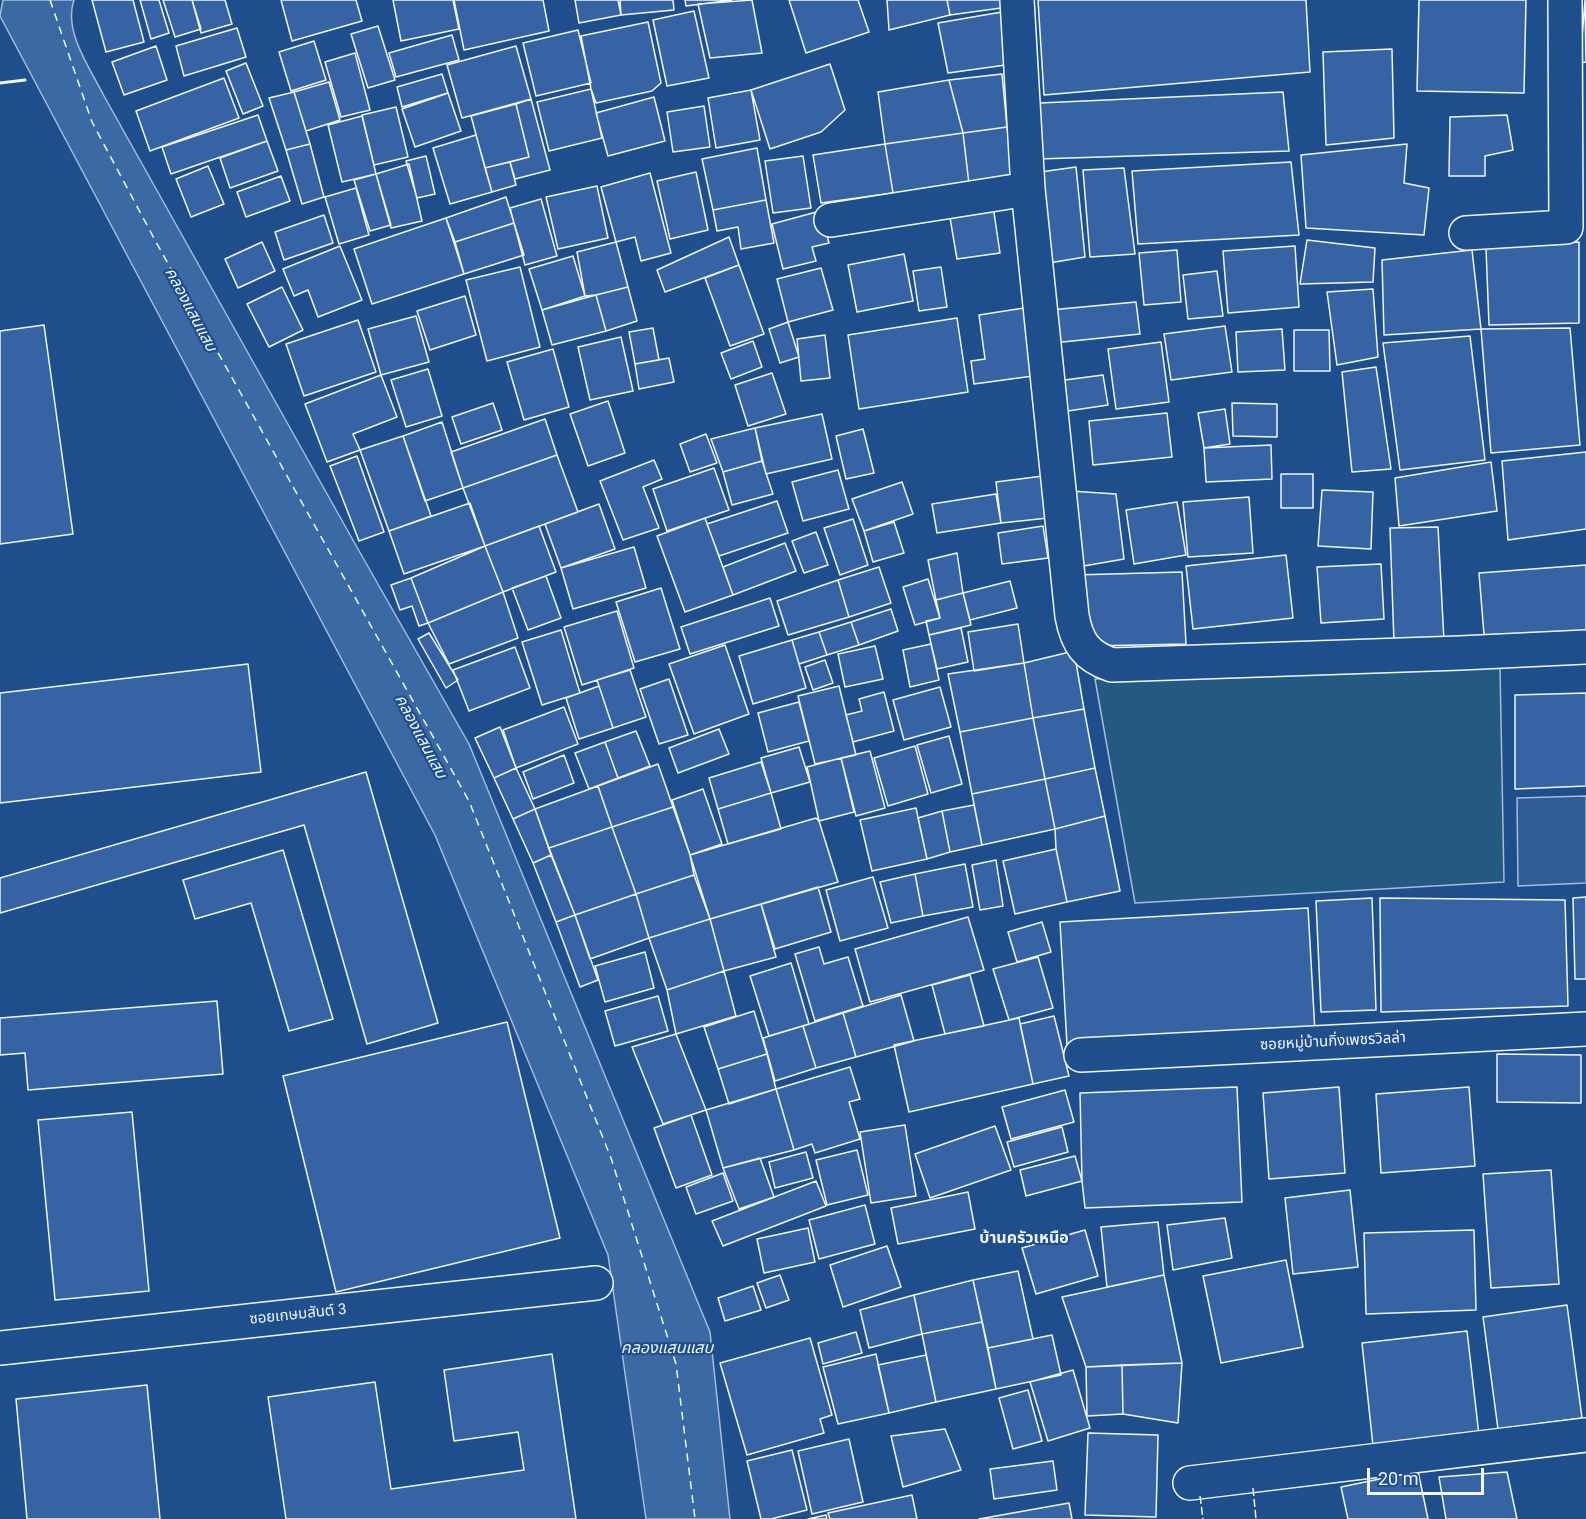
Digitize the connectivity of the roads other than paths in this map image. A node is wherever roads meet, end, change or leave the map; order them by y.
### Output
1 (1017, 0) edge
2 (1565, 0) edge
3 (1028, 189) junction
4 (831, 220) dead end
5 (1466, 233) dead end
6 (1586, 647) edge
7 (1586, 1029) edge
8 (1081, 1055) dead end
9 (596, 1283) dead end
10 (0, 1348) edge
11 (1586, 1435) edge
12 (1190, 1483) dead end

1 - 3 street
2 - 5 street
3 - 4 street
3 - 6 street
7 - 8 street, ซอยหมู่บ้านกิ่งเพชรวิลล่า
9 - 10 street, ซอยเกษมสันต์ 3
11 - 12 street

